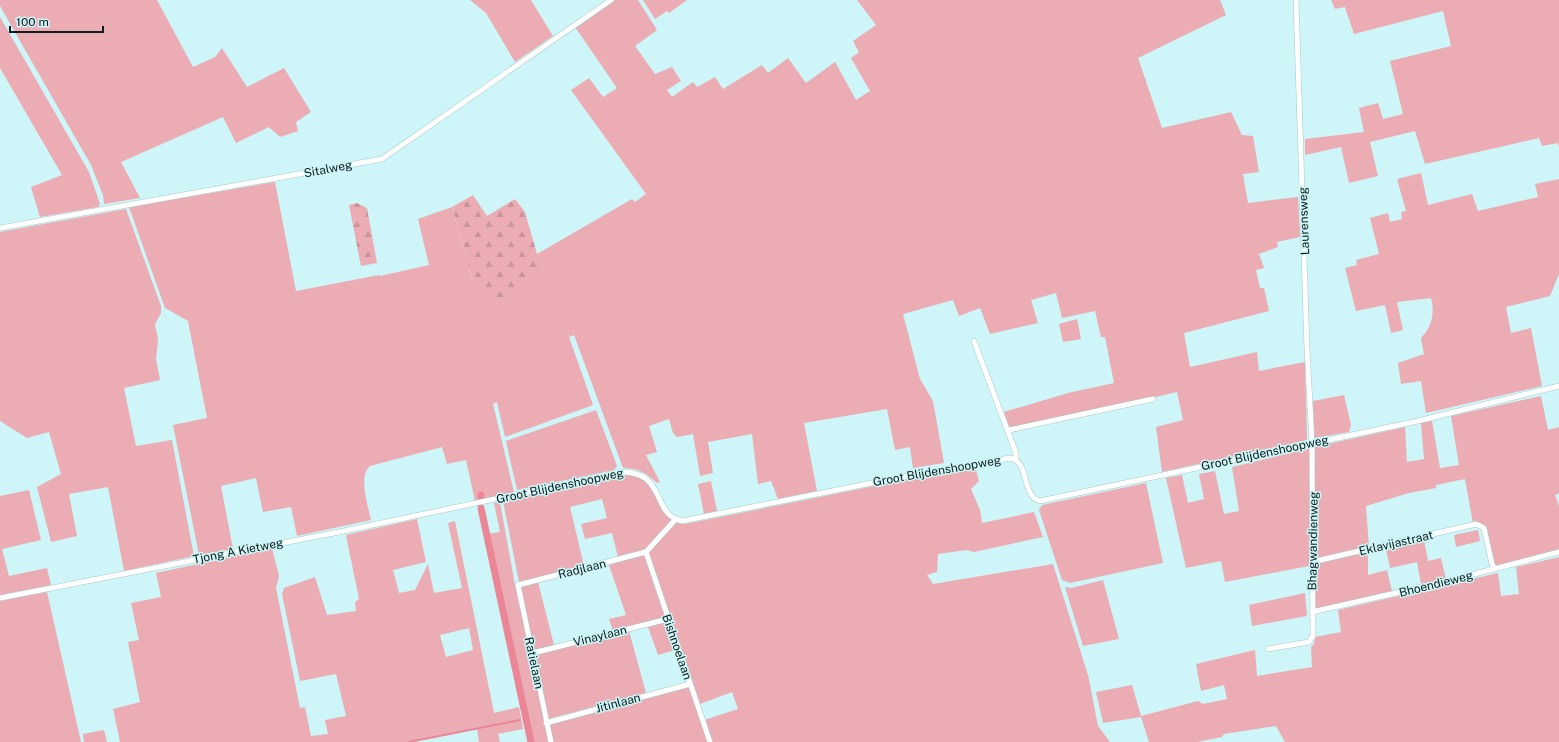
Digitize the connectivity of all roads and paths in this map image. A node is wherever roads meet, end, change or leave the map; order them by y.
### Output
1 (611, 0) edge
2 (1296, 0) edge
3 (0, 228) edge
4 (974, 341) dead end
5 (1559, 386) edge
6 (1153, 399) dead end
7 (1008, 430) junction
8 (1312, 442) junction
9 (1016, 459) junction
10 (476, 504) joint
11 (675, 520) junction
12 (646, 552) junction
13 (1559, 552) edge
14 (1312, 562) junction
15 (1495, 569) junction
16 (518, 585) joint
17 (0, 598) edge
18 (1312, 612) junction
19 (668, 619) junction
20 (1268, 649) dead end
21 (533, 653) junction
22 (690, 684) junction
23 (546, 723) junction
24 (551, 742) edge
25 (710, 742) edge

1 - 3 street, Sitalweg
2 - 8 street, Laurensweg
4 - 7 street
5 - 8 street, Groot Blijdenshoopweg
6 - 7 street
7 - 9 street
8 - 9 street, Groot Blijdenshoopweg
8 - 14 street, Bhagwandienweg
9 - 11 street, Groot Blijdenshoopweg
10 - 11 street, Groot Blijdenshoopweg
10 - 17 street, Tjong A Kietweg
11 - 12 street
12 - 16 street, Radjlaan
12 - 19 street, Bishnoelaan
13 - 15 street, Bhoendieweg
14 - 15 street, Eklavijastraat
14 - 18 street, Bhagwandienweg
15 - 18 street, Bhoendieweg
16 - 21 street, Ratielaan
18 - 20 street, Bhagwandienweg
19 - 21 street, Vinaylaan
19 - 22 street, Bishnoelaan
21 - 23 street, Ratielaan
22 - 23 street, Jitinlaan
22 - 25 street, Bishnoelaan
23 - 24 street, Ratielaan

